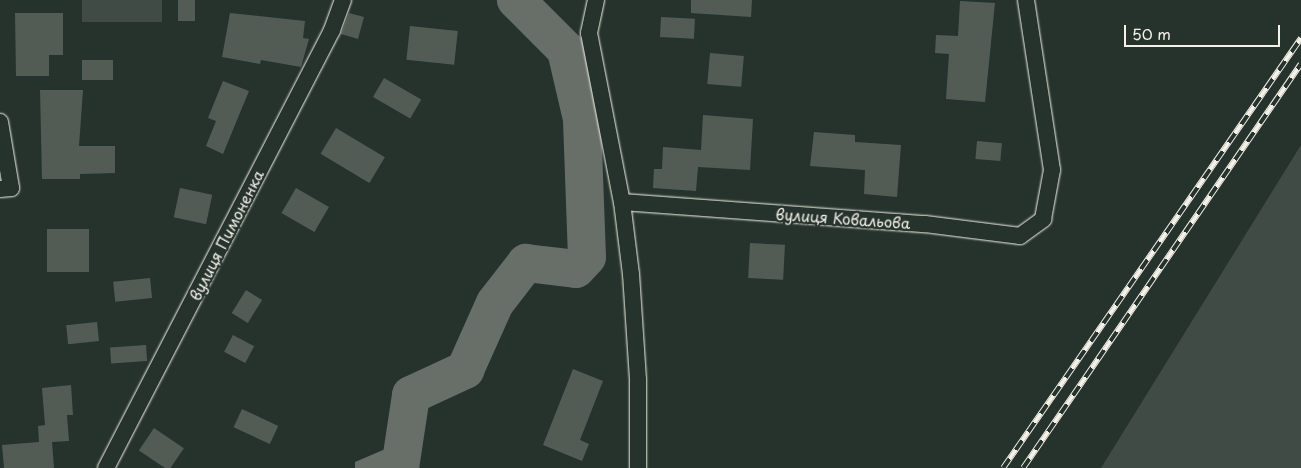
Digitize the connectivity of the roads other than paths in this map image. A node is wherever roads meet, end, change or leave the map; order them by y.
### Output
1 (343, 0) edge
2 (596, 0) edge
3 (1026, 0) edge
4 (0, 122) edge
5 (0, 189) edge
6 (622, 202) junction
7 (106, 468) edge
8 (638, 468) edge

1 - 7 street, вулиця Пимоненка
2 - 6 street
3 - 6 street, вулиця Ковальова
4 - 5 street
6 - 8 street

